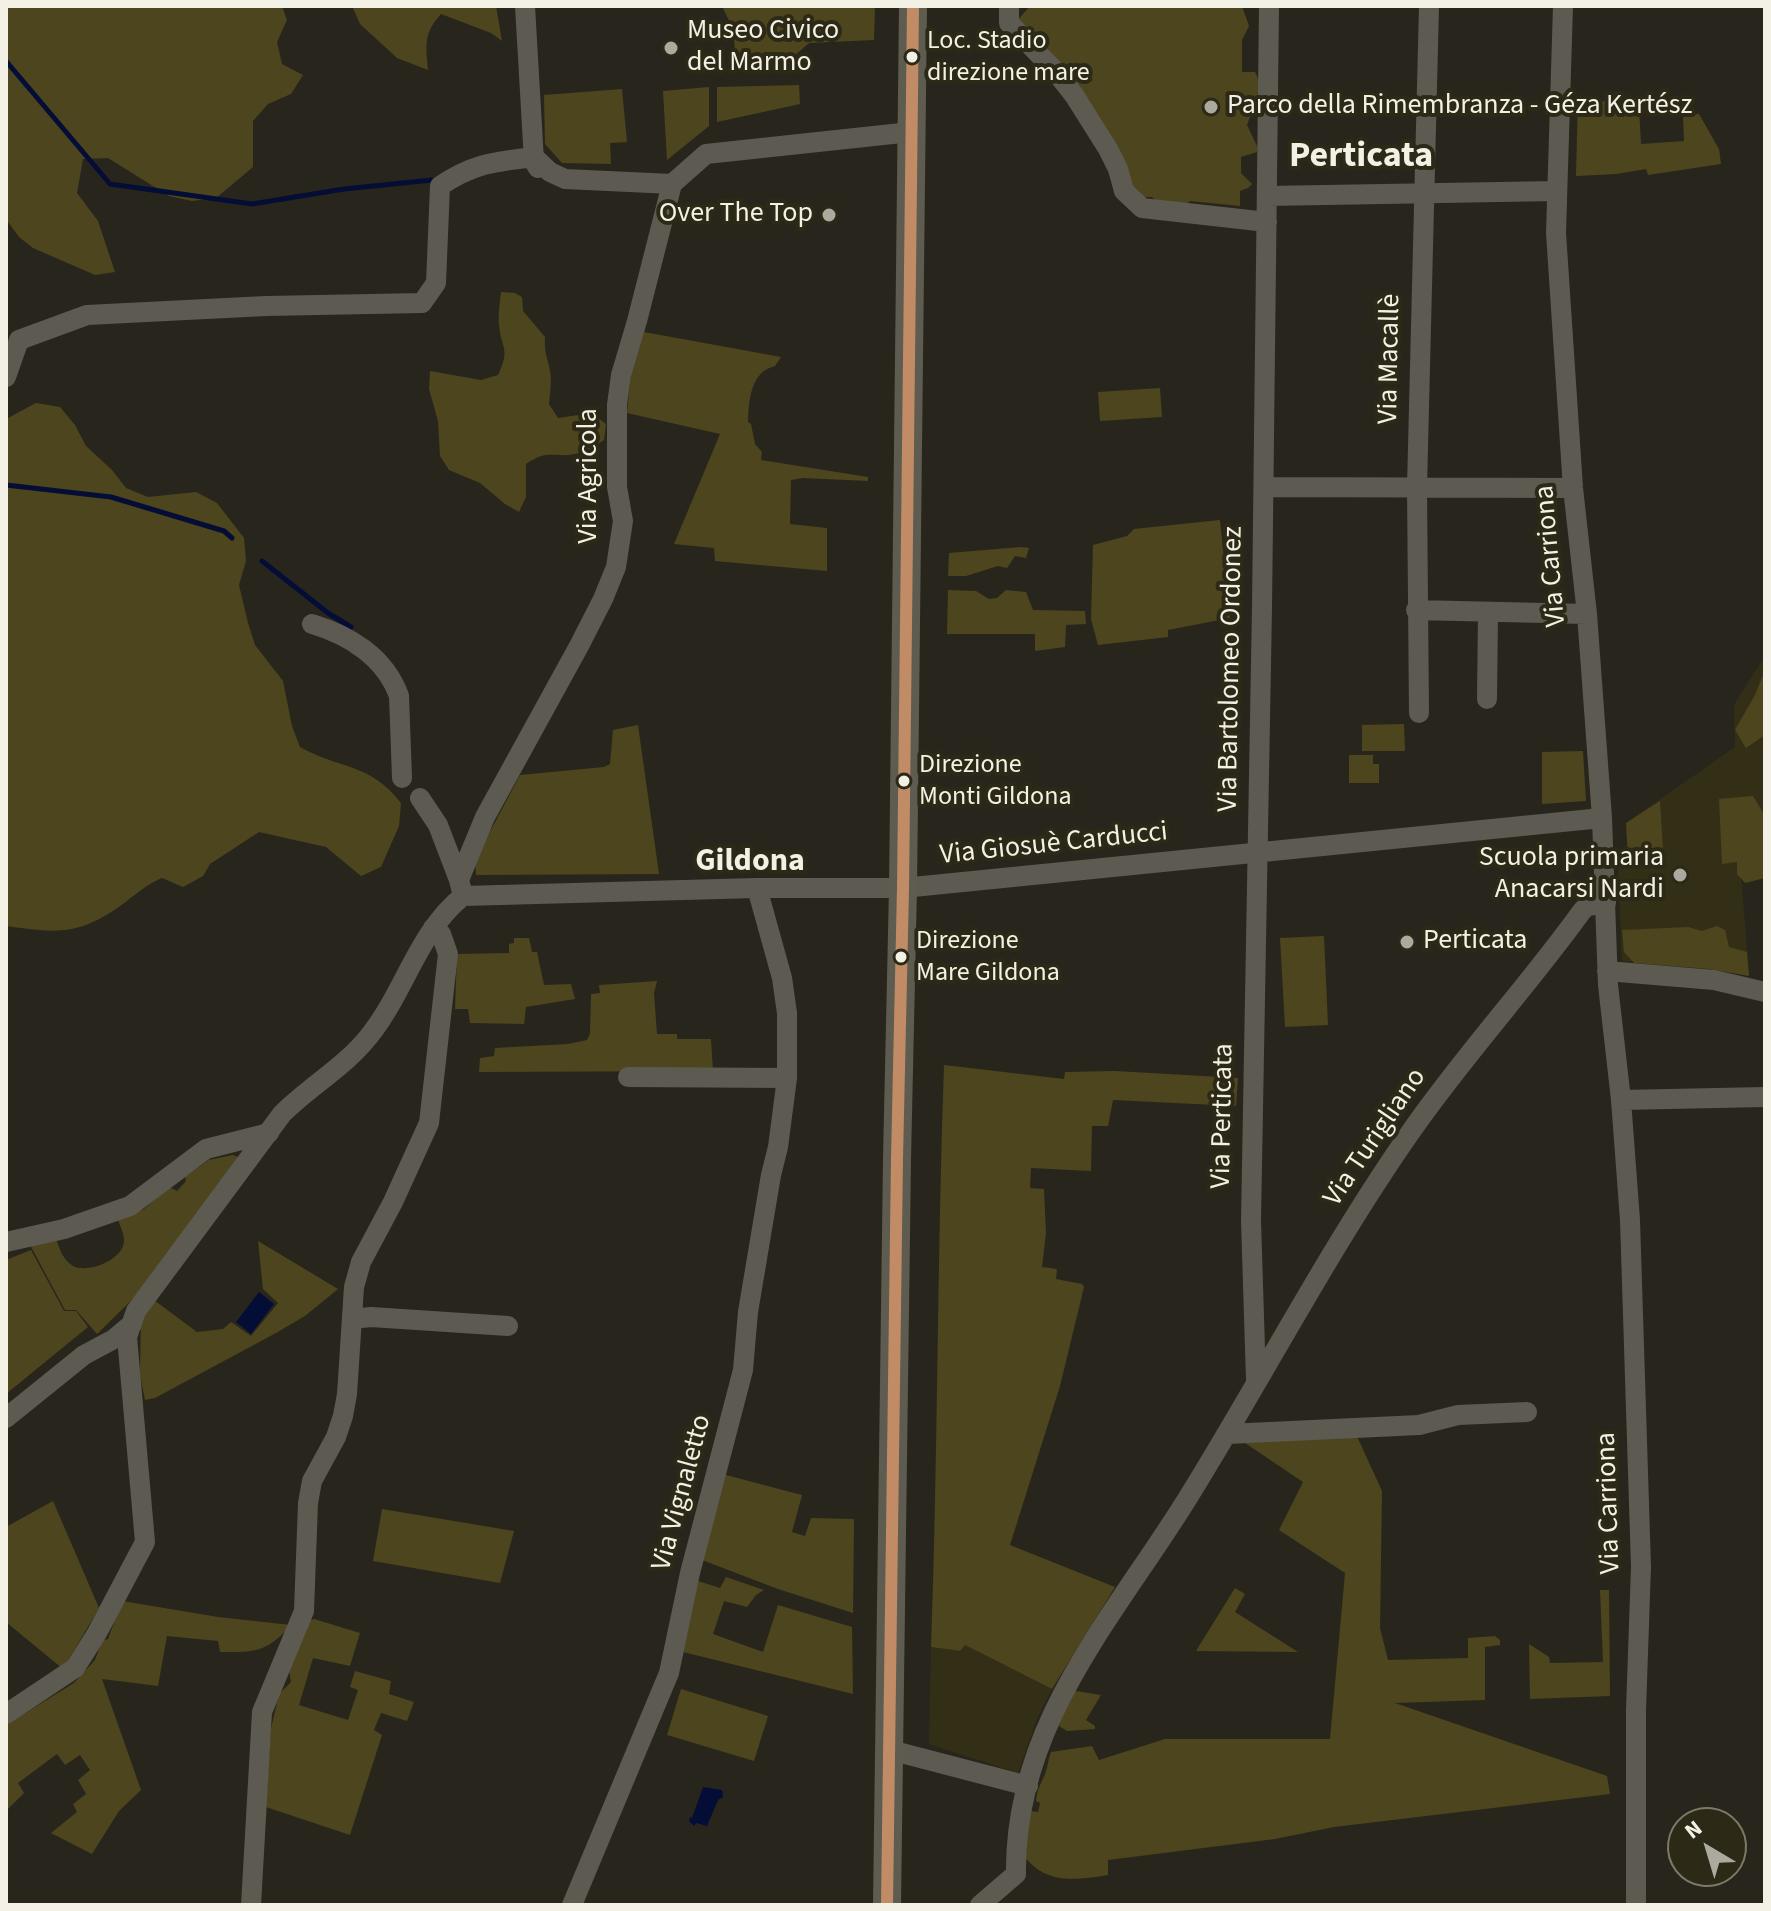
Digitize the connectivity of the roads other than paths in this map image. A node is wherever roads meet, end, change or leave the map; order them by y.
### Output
1 (525, 6) edge
2 (913, 6) edge
3 (1009, 6) edge
4 (1269, 6) edge
5 (1429, 6) edge
6 (1563, 6) edge
7 (911, 132) junction
8 (534, 157) junction
9 (672, 184) junction
10 (1557, 191) junction
11 (1422, 194) junction
12 (1267, 196) junction
13 (1267, 222) junction
14 (6, 377) edge
15 (1264, 487) junction
16 (1417, 487) junction
17 (1573, 488) junction
18 (1416, 610) junction
19 (1488, 612) junction
20 (1587, 614) junction
21 (312, 624) dead end
22 (1487, 699) dead end
23 (1419, 713) dead end
24 (402, 778) dead end
25 (420, 798) dead end
26 (1602, 818) junction
27 (1256, 853) junction
28 (461, 888) junction
29 (757, 888) junction
30 (903, 888) junction
31 (1606, 903) junction
32 (433, 928) junction
33 (1607, 971) junction
34 (1765, 992) edge
35 (628, 1077) dead end
36 (787, 1078) junction
37 (1765, 1097) edge
38 (1621, 1100) junction
39 (269, 1133) junction
40 (6, 1242) edge
41 (352, 1319) junction
42 (132, 1324) junction
43 (508, 1326) dead end
44 (1256, 1380) junction
45 (1527, 1412) dead end
46 (6, 1418) edge
47 (1227, 1434) junction
48 (43, 1691) junction
49 (6, 1695) edge
50 (6, 1714) edge
51 (890, 1750) junction
52 (1028, 1786) junction
53 (251, 1905) edge
54 (572, 1905) edge
55 (887, 1905) edge
56 (980, 1905) edge
57 (1636, 1905) edge

1 - 8 street
2 - 7 main road
3 - 13 street
4 - 12 street, Via Bartolomeo Ordonez
5 - 11 street, Via Macallè
6 - 10 street, Via Carriona
7 - 9 street
7 - 30 main road
8 - 9 street
8 - 14 street
9 - 28 street, Via Agricola
10 - 11 street
10 - 17 street, Via Carriona
11 - 12 street
11 - 16 street, Via Macallè
12 - 13 street, Via Bartolomeo Ordonez
13 - 15 street, Via Bartolomeo Ordonez
15 - 16 street, Via Bartolomeo Ordonez
15 - 27 street, Via Bartolomeo Ordonez
16 - 17 street, Via Bartolomeo Ordonez
16 - 18 street, Via Macallè
17 - 20 street, Via Carriona
18 - 19 street
18 - 23 street, Via Macallè
19 - 20 street
19 - 22 street
20 - 26 street, Via Carriona
21 - 24 street
25 - 28 street
26 - 27 street, Via Giosuè Carducci
26 - 31 street, Via Carriona
27 - 30 street, Via Giosuè Carducci
27 - 44 street, Via Perticata
28 - 29 street, Via Giosuè Carducci
28 - 32 street
29 - 30 street, Via Giosuè Carducci
29 - 36 street, Via Vignaletto
30 - 51 main road
31 - 33 street, Via Carriona
31 - 44 street, Via Turigliano
32 - 39 street
32 - 41 street
33 - 34 street
33 - 38 street, Via Carriona
35 - 36 street
36 - 54 street, Via Vignaletto
37 - 38 street
38 - 57 street, Via Carriona
39 - 40 street
39 - 42 street
41 - 43 street
41 - 53 street
42 - 46 street
42 - 48 street
44 - 47 street, Via Turigliano
45 - 47 street
47 - 52 street, Via Turigliano
48 - 49 street
48 - 50 street
51 - 52 street
51 - 55 main road
52 - 56 street, Via Turigliano

